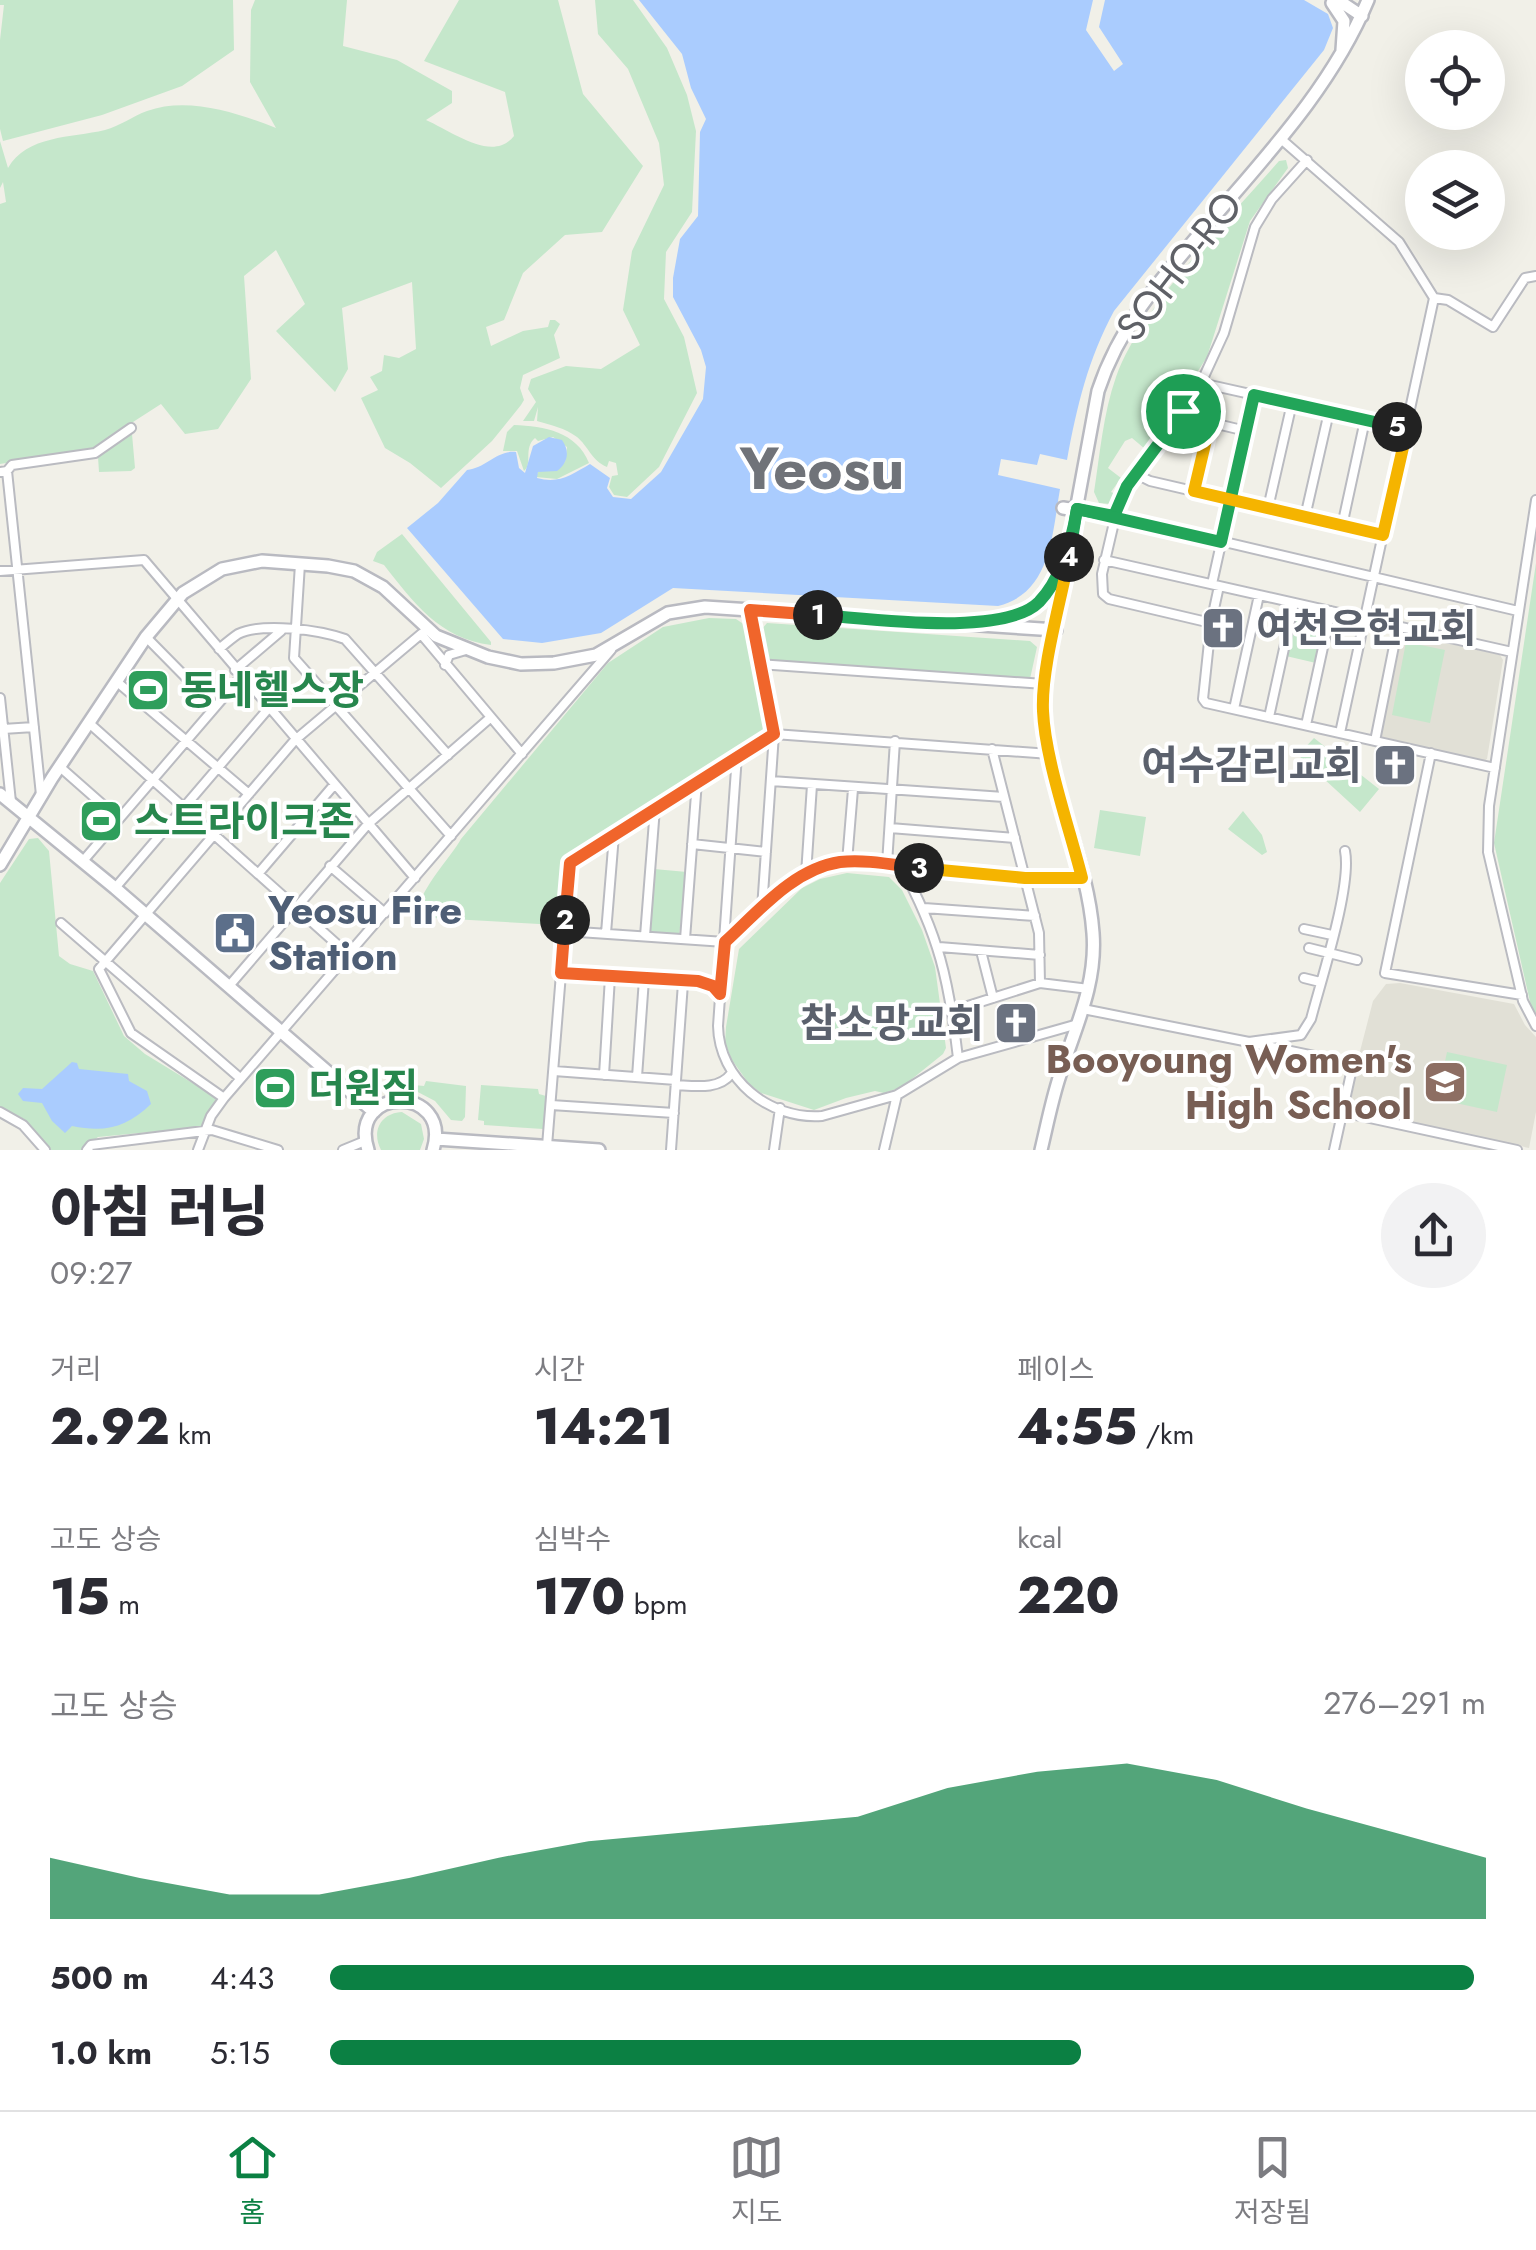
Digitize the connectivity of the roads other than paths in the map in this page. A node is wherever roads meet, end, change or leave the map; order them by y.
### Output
1 (1368, 0) edge
2 (1336, 2) edge
3 (1362, 16) junction
4 (1340, 60) junction
5 (1280, 139) junction
6 (1307, 160) junction
7 (1536, 276) edge
8 (1434, 298) junction
9 (1202, 382) junction
10 (1254, 395) junction
11 (1292, 403) junction
12 (1183, 411) junction
13 (1329, 412) junction
14 (1364, 420) junction
15 (1210, 423) junction
16 (132, 428) dead end
17 (1246, 430) junction
18 (1407, 430) junction
19 (4, 472) edge
20 (1136, 474) junction
21 (1194, 491) junction
22 (1230, 500) junction
23 (1536, 500) edge
24 (1063, 508) dead end
25 (1268, 508) junction
26 (1077, 509) junction
27 (1114, 516) junction
28 (1305, 517) junction
29 (1342, 526) junction
30 (13, 530) junction
31 (0, 531) edge
32 (1383, 535) junction
33 (1072, 538) junction
34 (1221, 542) junction
35 (1104, 560) junction
36 (300, 564) junction
37 (17, 569) junction
38 (0, 571) edge
39 (1374, 577) junction
40 (1215, 585) junction
41 (1259, 595) junction
42 (176, 600) junction
43 (1294, 602) junction
44 (750, 610) junction
45 (1331, 611) junction
46 (1518, 611) junction
47 (1365, 619) junction
48 (1211, 623) junction
49 (971, 624) junction
50 (1398, 626) junction
51 (283, 629) junction
52 (296, 630) junction
53 (1056, 630) junction
54 (424, 631) junction
55 (146, 637) junction
56 (616, 644) junction
57 (218, 649) junction
58 (466, 650) junction
59 (1512, 652) junction
60 (574, 660) junction
61 (760, 664) junction
62 (445, 665) junction
63 (238, 673) junction
64 (377, 674) junction
65 (587, 680) junction
66 (116, 681) junction
67 (1044, 684) junction
68 (0, 698) edge
69 (215, 707) junction
70 (336, 708) junction
71 (268, 710) junction
72 (1234, 710) junction
73 (1269, 717) junction
74 (490, 718) junction
75 (89, 723) junction
76 (1306, 726) junction
77 (34, 727) junction
78 (3, 729) junction
79 (1340, 733) junction
80 (774, 734) junction
81 (188, 740) junction
82 (295, 740) junction
83 (896, 741) junction
84 (1374, 741) junction
85 (992, 749) junction
86 (522, 754) junction
87 (1050, 754) junction
88 (1431, 754) junction
89 (448, 755) junction
90 (737, 755) junction
91 (218, 766) junction
92 (60, 767) junction
93 (1495, 768) junction
94 (153, 780) junction
95 (697, 781) junction
96 (771, 781) junction
97 (812, 785) junction
98 (334, 786) junction
99 (853, 789) junction
100 (408, 790) junction
101 (892, 791) junction
102 (249, 794) junction
103 (41, 797) junction
104 (1004, 797) junction
105 (6, 798) edge
106 (184, 806) junction
107 (656, 808) junction
108 (29, 817) junction
109 (119, 819) junction
110 (368, 824) junction
111 (890, 828) junction
112 (214, 835) junction
113 (614, 835) junction
114 (451, 836) junction
115 (1015, 838) junction
116 (692, 844) junction
117 (730, 848) junction
118 (1345, 851) dead end
119 (766, 852) junction
120 (83, 861) junction
121 (847, 862) junction
122 (887, 864) junction
123 (0, 865) edge
124 (330, 866) junction
125 (901, 866) junction
126 (258, 874) junction
127 (806, 874) junction
128 (414, 878) junction
129 (1025, 878) junction
130 (1082, 878) junction
131 (115, 888) junction
132 (296, 907) junction
133 (762, 908) junction
134 (924, 908) junction
135 (385, 914) junction
136 (146, 916) junction
137 (1035, 916) junction
138 (61, 923) dead end
139 (1304, 929) dead end
140 (564, 930) junction
141 (606, 933) junction
142 (1332, 935) junction
143 (646, 936) junction
144 (685, 939) junction
145 (725, 942) junction
146 (940, 948) junction
147 (1308, 948) dead end
148 (981, 950) junction
149 (1328, 953) junction
150 (350, 955) junction
151 (1040, 955) junction
152 (1357, 960) dead end
153 (106, 961) junction
154 (561, 973) junction
155 (610, 977) junction
156 (1304, 978) dead end
157 (644, 979) junction
158 (683, 982) junction
159 (1320, 982) junction
160 (1040, 983) junction
161 (229, 986) junction
162 (1090, 989) junction
163 (720, 994) junction
164 (1522, 995) junction
165 (993, 998) junction
166 (1083, 1009) junction
167 (952, 1011) junction
168 (1078, 1024) junction
169 (1536, 1026) edge
170 (281, 1033) junction
171 (1249, 1042) junction
172 (958, 1058) junction
173 (554, 1071) junction
174 (604, 1074) junction
175 (732, 1074) junction
176 (638, 1077) junction
177 (240, 1078) junction
178 (676, 1082) junction
179 (898, 1096) junction
180 (224, 1098) junction
181 (551, 1105) junction
182 (780, 1108) junction
183 (0, 1112) edge
184 (374, 1112) junction
185 (674, 1112) junction
186 (1342, 1112) junction
187 (204, 1132) junction
188 (434, 1144) edge
189 (366, 1145) edge
190 (547, 1146) junction
191 (44, 1150) edge
192 (87, 1150) edge
193 (198, 1150) edge
194 (278, 1150) edge
195 (343, 1150) edge
196 (599, 1150) edge
197 (671, 1150) edge
198 (774, 1150) edge
199 (884, 1150) edge
200 (1041, 1150) edge
201 (1334, 1150) edge
202 (1518, 1150) edge

1 - 3 street, SOHO-RO
2 - 3 street
2 - 4 street
3 - 4 street, SOHO-RO
4 - 5 street, SOHO-RO
5 - 6 street
5 - 26 street, SOHO-RO
6 - 8 street
6 - 9 street
7 - 8 street
8 - 18 street
9 - 10 street
9 - 12 street
10 - 11 street
10 - 17 street
11 - 13 street
11 - 25 street
12 - 15 street
12 - 20 street
13 - 14 street
13 - 28 street
14 - 18 street
14 - 29 street
15 - 17 street
15 - 21 street
16 - 19 street
17 - 22 street
18 - 32 street
19 - 30 street
20 - 21 street
20 - 27 street
21 - 22 street
22 - 25 street
22 - 34 street
23 - 46 street
24 - 26 street
25 - 28 street
26 - 27 street
26 - 33 street, SOHO-RO
27 - 34 street
27 - 35 street
28 - 29 street
29 - 32 street
30 - 31 street
30 - 37 street
32 - 39 street
33 - 49 street
33 - 53 street, SOHO-RO
34 - 39 street
34 - 40 street
35 - 40 street
35 - 48 street
36 - 42 street
36 - 52 street
36 - 54 street
37 - 38 street
37 - 42 street
37 - 77 street
39 - 46 street
39 - 47 street
40 - 41 street
40 - 48 street
41 - 43 street
41 - 72 street
42 - 55 street
42 - 57 street
43 - 45 street
43 - 73 street
44 - 49 street
44 - 56 street
44 - 61 street
45 - 47 street
45 - 76 street
46 - 59 street
47 - 50 street
47 - 79 street
48 - 72 street
49 - 53 street
50 - 59 street
50 - 84 street
51 - 52 street
51 - 57 street
51 - 63 street
52 - 64 street
52 - 70 street
53 - 67 street, SOHO-RO
54 - 58 street
54 - 62 street
54 - 64 street
55 - 66 street
55 - 69 street
56 - 60 street
56 - 65 street
57 - 63 street
58 - 60 street
58 - 62 street
59 - 93 street
60 - 65 street
61 - 67 street
61 - 80 street
62 - 74 street
63 - 69 street
63 - 71 street
64 - 70 street
64 - 89 street
65 - 86 street
66 - 75 street
66 - 81 street
67 - 87 street, SOHO-RO
68 - 78 street
69 - 81 street
70 - 82 street
70 - 100 street
71 - 82 street
71 - 91 street
72 - 73 street
73 - 76 street
74 - 86 street
74 - 89 street
75 - 92 street
75 - 94 street
76 - 79 street
77 - 78 street
77 - 103 street
78 - 105 street
79 - 84 street
80 - 83 street
80 - 90 street
80 - 96 street
81 - 91 street
81 - 94 street
82 - 98 street
82 - 102 street
83 - 85 street
83 - 101 street
84 - 88 street
85 - 87 street
85 - 104 street
86 - 114 street
87 - 130 street, SOHO-RO
88 - 93 street
88 - 164 street
89 - 100 street
90 - 95 street
90 - 117 street
91 - 102 street
91 - 106 street
92 - 103 street
92 - 109 street
93 - 164 street
94 - 106 street
94 - 109 street
95 - 107 street
95 - 116 street
96 - 97 street
96 - 119 street
97 - 99 street
97 - 127 street
98 - 110 street
98 - 126 street
99 - 101 street
99 - 121 street
100 - 110 street
100 - 114 street
101 - 104 street
101 - 111 street
102 - 112 street
103 - 108 street
104 - 115 street
105 - 108 street
106 - 112 street
106 - 131 street
107 - 113 street
107 - 143 street
108 - 120 street
108 - 123 street
109 - 120 street
110 - 124 street
110 - 128 street
111 - 115 street
111 - 122 street
112 - 126 street
112 - 136 street
113 - 140 street
113 - 141 street
114 - 128 street
115 - 129 street
116 - 117 street
116 - 144 street
117 - 119 street
117 - 145 street
118 - 142 street
119 - 133 street
120 - 131 street
121 - 122 street
121 - 127 street
122 - 125 street
124 - 132 street
124 - 135 street
125 - 129 street
125 - 134 street
126 - 132 street
127 - 133 street
128 - 135 street
129 - 130 street
129 - 137 street
130 - 162 street, SOHO-RO
131 - 136 street
132 - 150 street
132 - 161 street
133 - 145 street
134 - 137 street
134 - 146 street
135 - 150 street
136 - 153 street
136 - 161 street
137 - 151 street
138 - 153 street
139 - 142 street
140 - 141 street
140 - 154 street
141 - 143 street
142 - 149 street
143 - 144 street
144 - 145 street
145 - 163 street
146 - 148 street
146 - 167 street
147 - 149 street
148 - 151 street
148 - 165 street
149 - 152 street
149 - 159 street
150 - 170 street
151 - 160 street
153 - 177 street
153 - 180 street
154 - 155 street
154 - 173 street
155 - 157 street
155 - 174 street
156 - 159 street
157 - 158 street
157 - 176 street
158 - 163 street
158 - 178 street
159 - 171 street
160 - 162 street
160 - 165 street
161 - 170 street
162 - 166 street, SOHO-RO
163 - 175 street
164 - 169 street
165 - 167 street
166 - 168 street, SOHO-RO
166 - 171 street
167 - 172 street
168 - 172 street
168 - 200 street, SOHO-RO
170 - 177 street
170 - 184 street
171 - 186 street
172 - 179 street
173 - 174 street
173 - 181 street
174 - 176 street
175 - 178 street
175 - 182 street
176 - 178 street
177 - 180 street
178 - 185 street
179 - 182 street
179 - 199 street
180 - 187 street
181 - 185 street
181 - 190 street
182 - 198 street
183 - 191 street
184 - 188 street
184 - 189 street
185 - 197 street
186 - 201 street
186 - 202 street
187 - 192 street
187 - 193 street
187 - 194 street
188 - 190 street
189 - 195 street
190 - 196 street

